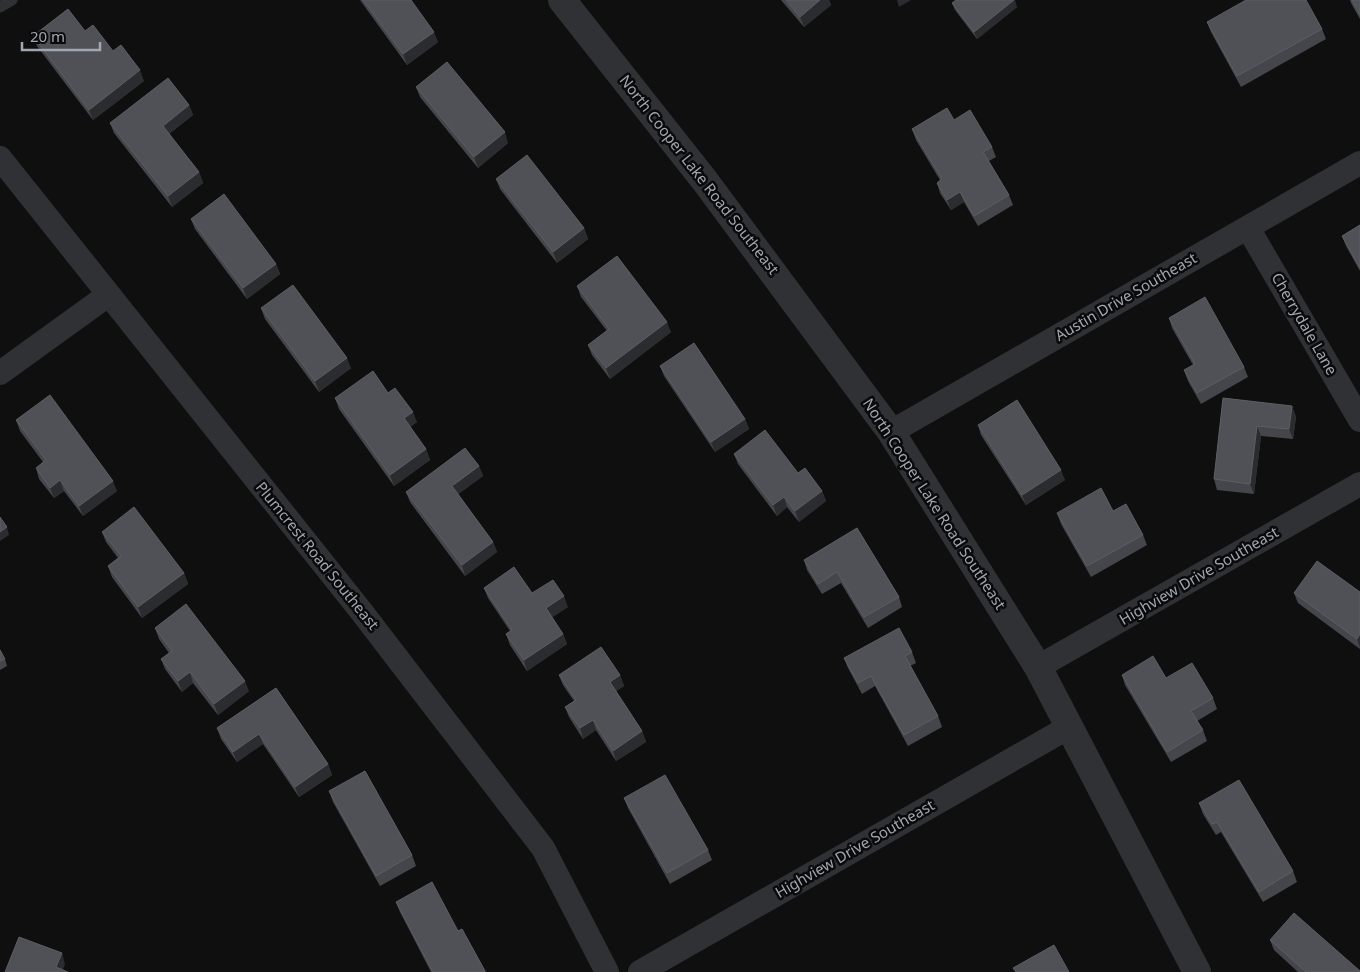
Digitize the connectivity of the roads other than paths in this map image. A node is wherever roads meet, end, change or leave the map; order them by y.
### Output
1 (12, 0) edge
2 (562, 0) edge
3 (0, 7) edge
4 (0, 158) edge
5 (1360, 162) edge
6 (1248, 228) junction
7 (108, 294) junction
8 (0, 373) edge
9 (1360, 420) edge
10 (892, 432) junction
11 (1360, 484) edge
12 (1038, 667) junction
13 (1069, 726) junction
14 (607, 972) edge
15 (640, 972) edge
16 (1197, 972) edge

1 - 3 lane
2 - 10 street, North Cooper Lake Road Southeast
4 - 7 street, Plumcrest Road Southeast
5 - 6 street, Austin Drive Southeast
6 - 9 street, Cherrydale Lane
6 - 10 street, Austin Drive Southeast
7 - 8 street
7 - 14 street, Plumcrest Road Southeast
10 - 12 street, North Cooper Lake Road Southeast
11 - 12 street, Highview Drive Southeast
12 - 13 street, North Cooper Lake Road Southeast
13 - 15 street, Highview Drive Southeast
13 - 16 street, North Cooper Lake Road Southeast

